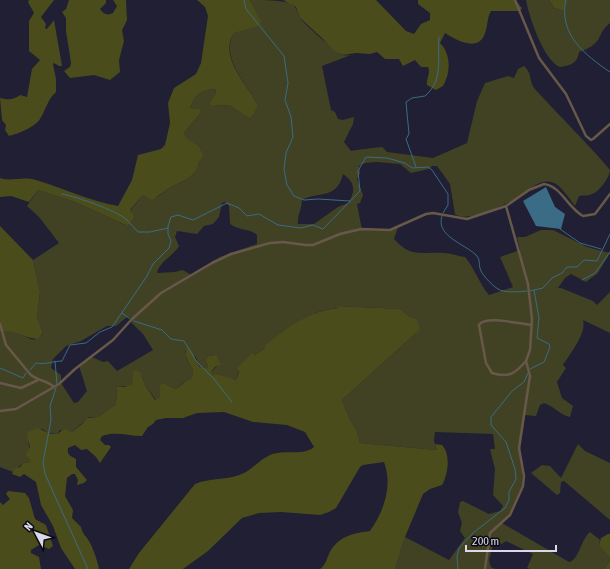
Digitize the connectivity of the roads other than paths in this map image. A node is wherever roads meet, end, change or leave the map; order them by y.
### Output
1 (514, 0) edge
2 (610, 124) edge
3 (610, 194) edge
4 (506, 206) junction
5 (0, 324) edge
6 (532, 325) junction
7 (526, 361) junction
8 (39, 380) junction
9 (0, 383) edge
10 (54, 387) junction
11 (0, 411) edge
12 (485, 569) edge

1 - 2 street
3 - 4 street
4 - 6 street
4 - 10 street
5 - 8 street
6 - 7 street
6 - 7 street
7 - 12 street
8 - 9 street
8 - 10 street
10 - 11 street

